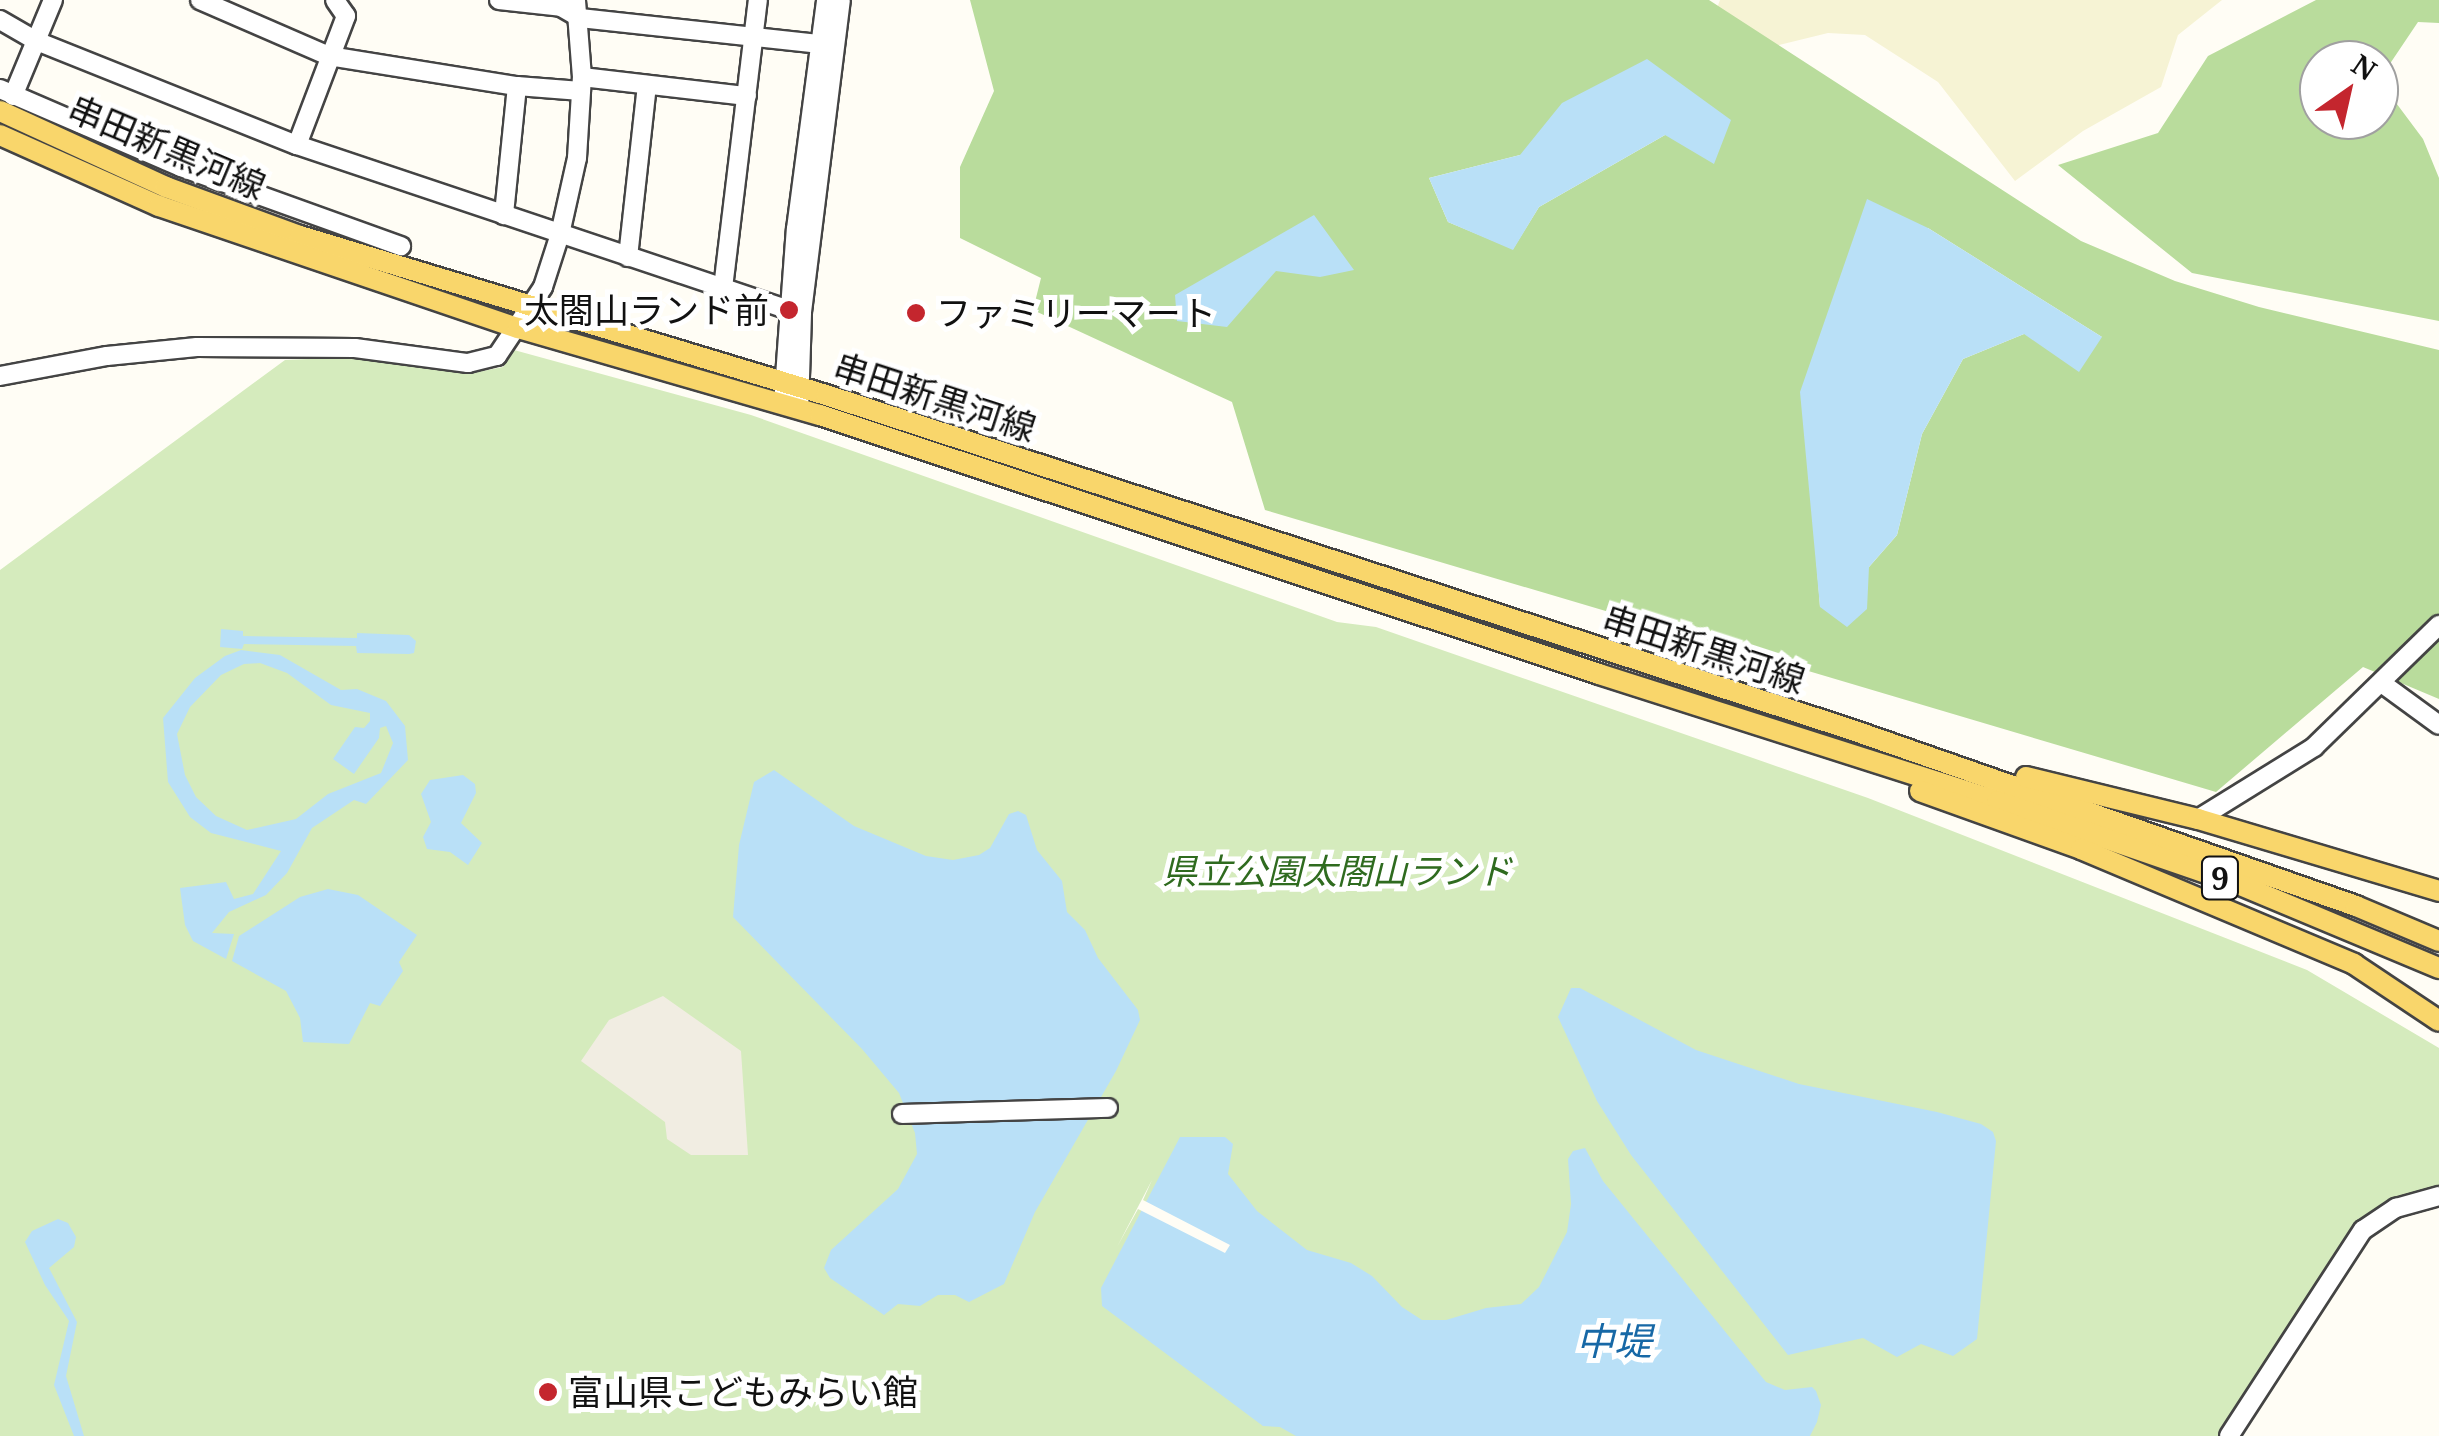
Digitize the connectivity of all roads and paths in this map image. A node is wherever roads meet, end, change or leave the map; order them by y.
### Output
1 (53, 0) edge
2 (200, 0) edge
3 (335, 0) edge
4 (500, 0) edge
5 (758, 0) edge
6 (826, 0) edge
7 (840, 0) edge
8 (578, 9) edge
9 (0, 20) edge
10 (755, 36) junction
11 (34, 40) junction
12 (820, 44) junction
13 (330, 56) junction
14 (581, 84) junction
15 (647, 85) junction
16 (517, 86) junction
17 (747, 96) junction
18 (4, 99) edge
19 (821, 103) junction
20 (0, 135) edge
21 (296, 145) junction
22 (504, 215) junction
23 (560, 234) junction
24 (401, 246) dead end
25 (628, 257) junction
26 (723, 288) junction
27 (532, 306) junction
28 (789, 310) junction
29 (518, 328) junction
30 (0, 376) edge
31 (791, 395) junction
32 (2439, 625) edge
33 (1599, 674) junction
34 (2382, 684) junction
35 (2439, 724) edge
36 (1855, 731) junction
37 (2198, 819) junction
38 (2439, 890) edge
39 (2439, 941) edge
40 (2439, 968) edge
41 (2439, 1021) edge
42 (1108, 1108) dead end
43 (902, 1114) dead end
44 (2439, 1196) edge
45 (2230, 1436) edge

1 - 11 street
2 - 13 street
3 - 13 street
4 - 8 street
5 - 10 street
6 - 12 street
7 - 19 street
8 - 10 street
8 - 14 street
9 - 11 street
10 - 12 street
10 - 17 street
11 - 18 street
11 - 21 street
12 - 19 street
13 - 16 street
13 - 21 street
14 - 15 street
14 - 16 street
14 - 23 street
15 - 17 street
15 - 25 street
16 - 22 street
17 - 26 street
18 - 24 street
18 - 27 main road, 串田新黒河線
19 - 28 street
19 - 31 street
20 - 29 main road, 串田新黒河線
21 - 22 street
22 - 23 street
23 - 25 street
23 - 27 street
25 - 26 street
26 - 28 street
27 - 29 street
27 - 31 main road, 串田新黒河線
28 - 31 street
29 - 30 street
29 - 31 main road, 串田新黒河線
31 - 33 main road, 串田新黒河線
31 - 36 main road, 串田新黒河線
32 - 34 street
33 - 40 main road, 串田新黒河線 / 9
33 - 41 main road, 串田新黒河線
34 - 35 street
34 - 37 street
36 - 37 main road, 串田新黒河線
36 - 39 main road, 串田新黒河線 / 9
37 - 38 main road, 串田新黒河線
42 - 43 street
44 - 45 street

